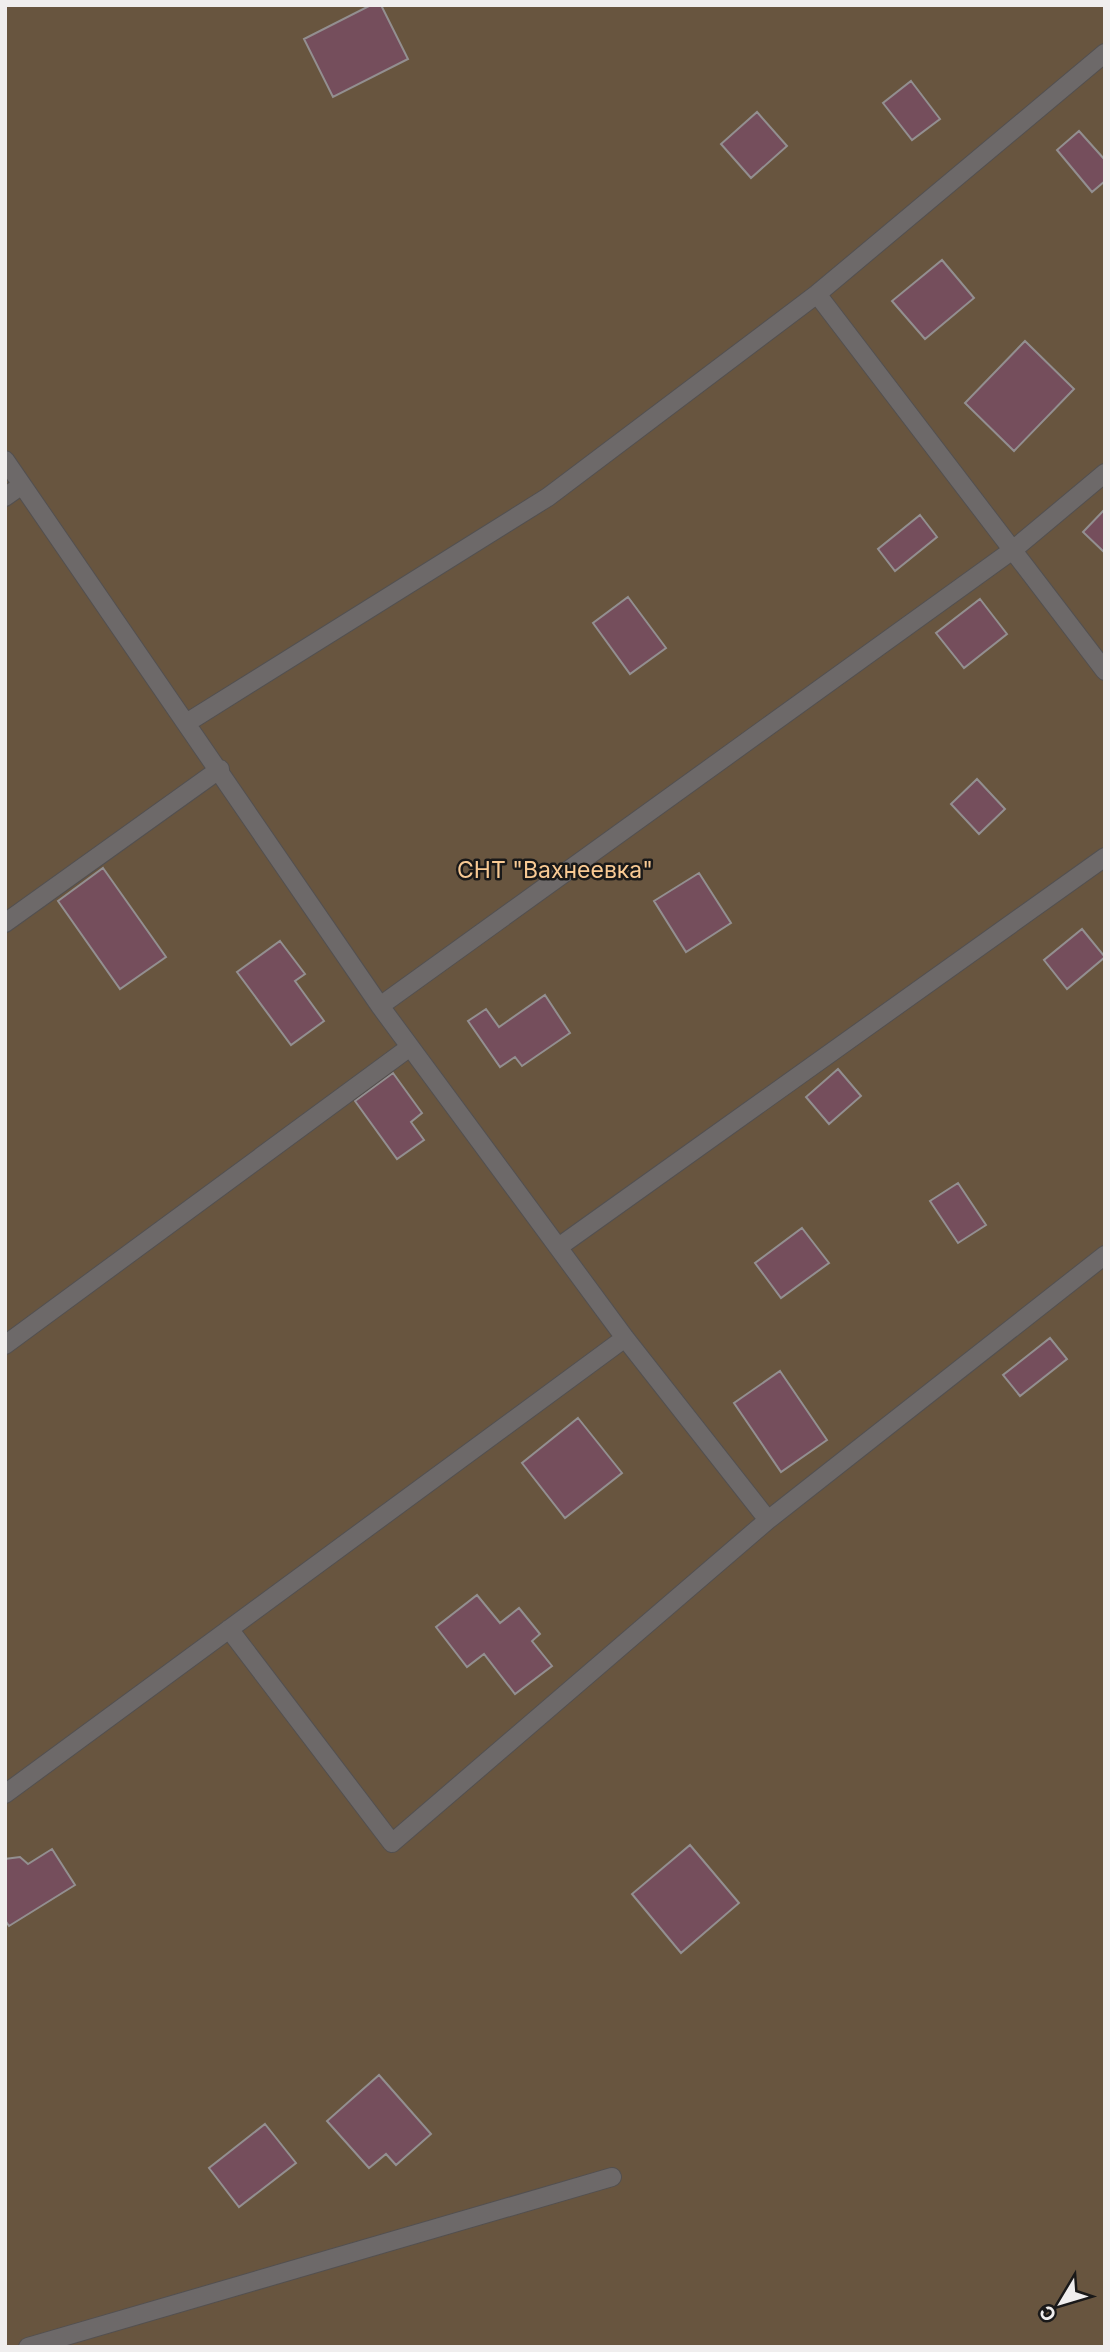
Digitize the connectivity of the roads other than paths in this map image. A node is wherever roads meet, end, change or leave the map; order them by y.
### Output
1 (1105, 53) edge
2 (817, 294) junction
3 (5, 460) edge
4 (1105, 473) edge
5 (22, 485) junction
6 (5, 497) edge
7 (1014, 549) junction
8 (1105, 671) edge
9 (188, 722) junction
10 (220, 769) junction
11 (1105, 857) edge
12 (5, 923) edge
13 (380, 1006) junction
14 (410, 1047) junction
15 (561, 1246) junction
16 (1105, 1255) edge
17 (625, 1338) junction
18 (5, 1345) edge
19 (768, 1520) junction
20 (229, 1629) junction
21 (5, 1794) edge
22 (612, 2177) dead end
23 (28, 2347) edge

1 - 2 lane
2 - 7 lane
2 - 9 lane
3 - 5 lane
4 - 7 lane
5 - 6 lane
5 - 9 lane
7 - 8 lane
7 - 13 lane
9 - 10 lane
10 - 12 lane
10 - 13 lane
11 - 15 lane
13 - 14 lane
14 - 15 lane
14 - 18 lane
15 - 17 lane
16 - 19 lane
17 - 19 lane
17 - 20 lane
19 - 20 lane
20 - 21 lane
22 - 23 lane

